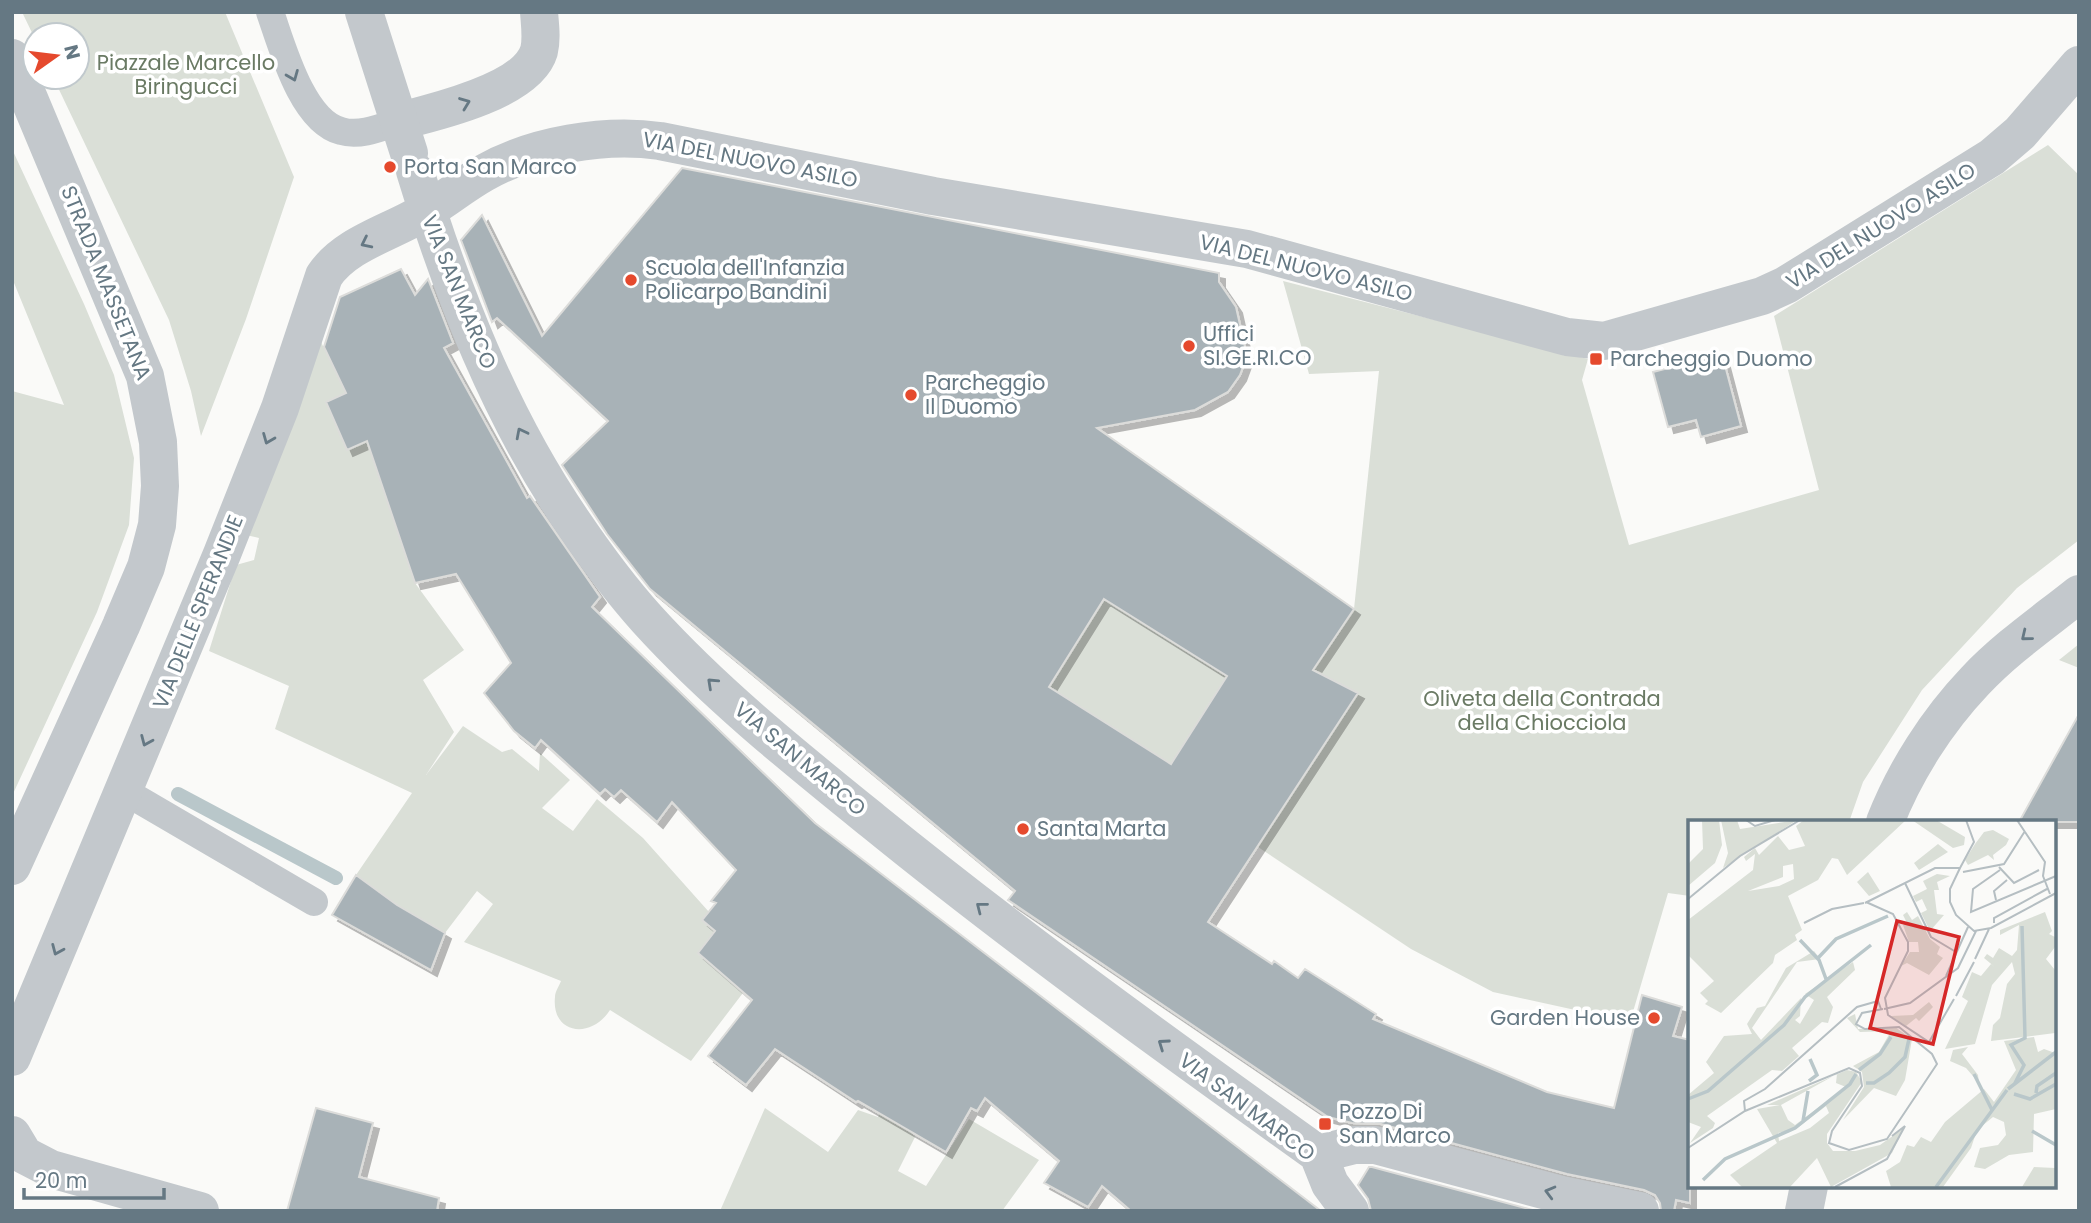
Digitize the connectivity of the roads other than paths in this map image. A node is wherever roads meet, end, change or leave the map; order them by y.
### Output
1 (270, 12) edge
2 (364, 12) edge
3 (539, 12) edge
4 (12, 58) edge
5 (2079, 65) edge
6 (408, 148) junction
7 (427, 212) junction
8 (2079, 594) edge
9 (124, 791) junction
10 (1886, 820) edge
11 (12, 866) edge
12 (314, 902) dead end
13 (12, 1057) edge
14 (12, 1135) edge
15 (1318, 1154) junction
16 (1809, 1188) edge
17 (200, 1211) edge
18 (1350, 1211) edge
19 (1640, 1211) edge
20 (1804, 1211) edge

1 -> 6 lane
2 - 6 street
6 -> 3 street
4 - 11 street, STRADA MASSETANA
5 - 7 street, VIA DEL NUOVO ASILO
6 - 7 street, VIA SAN MARCO
7 -> 9 street, VIA DELLE SPERANDIE
15 -> 7 street, VIA SAN MARCO
8 -> 10 street
9 - 12 lane
9 -> 13 street, VIA DELLE SPERANDIE
14 - 17 street
15 - 18 street, VIA SAN MARCO
19 -> 15 street
16 - 20 street

